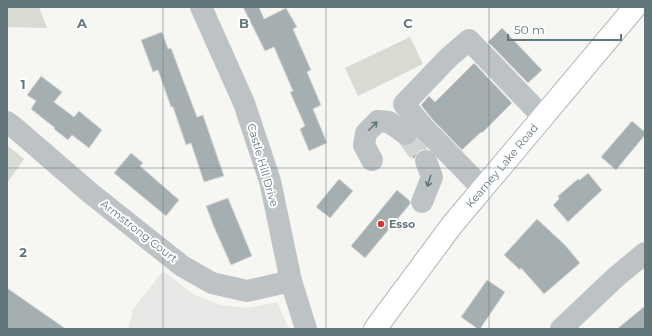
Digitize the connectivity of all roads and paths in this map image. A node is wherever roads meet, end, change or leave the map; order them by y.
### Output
1 (201, 7) edge
2 (635, 7) edge
3 (543, 117) junction
4 (7, 122) edge
5 (406, 134) tunnel mouth
6 (372, 160) dead end
7 (426, 161) tunnel mouth
8 (482, 189) junction
9 (422, 202) dead end
10 (645, 253) edge
11 (291, 281) junction
12 (306, 329) edge
13 (375, 329) edge
14 (561, 329) edge

1 - 11 street, Castle Hill Drive
2 - 3 main road, Kearney Lake Road
3 - 8 main road, Kearney Lake Road
3 - 8 street
4 - 11 street, Armstrong Court
6 -> 5 street
7 -> 9 street
8 - 13 main road, Kearney Lake Road
10 - 14 street
11 - 12 street, Castle Hill Drive

